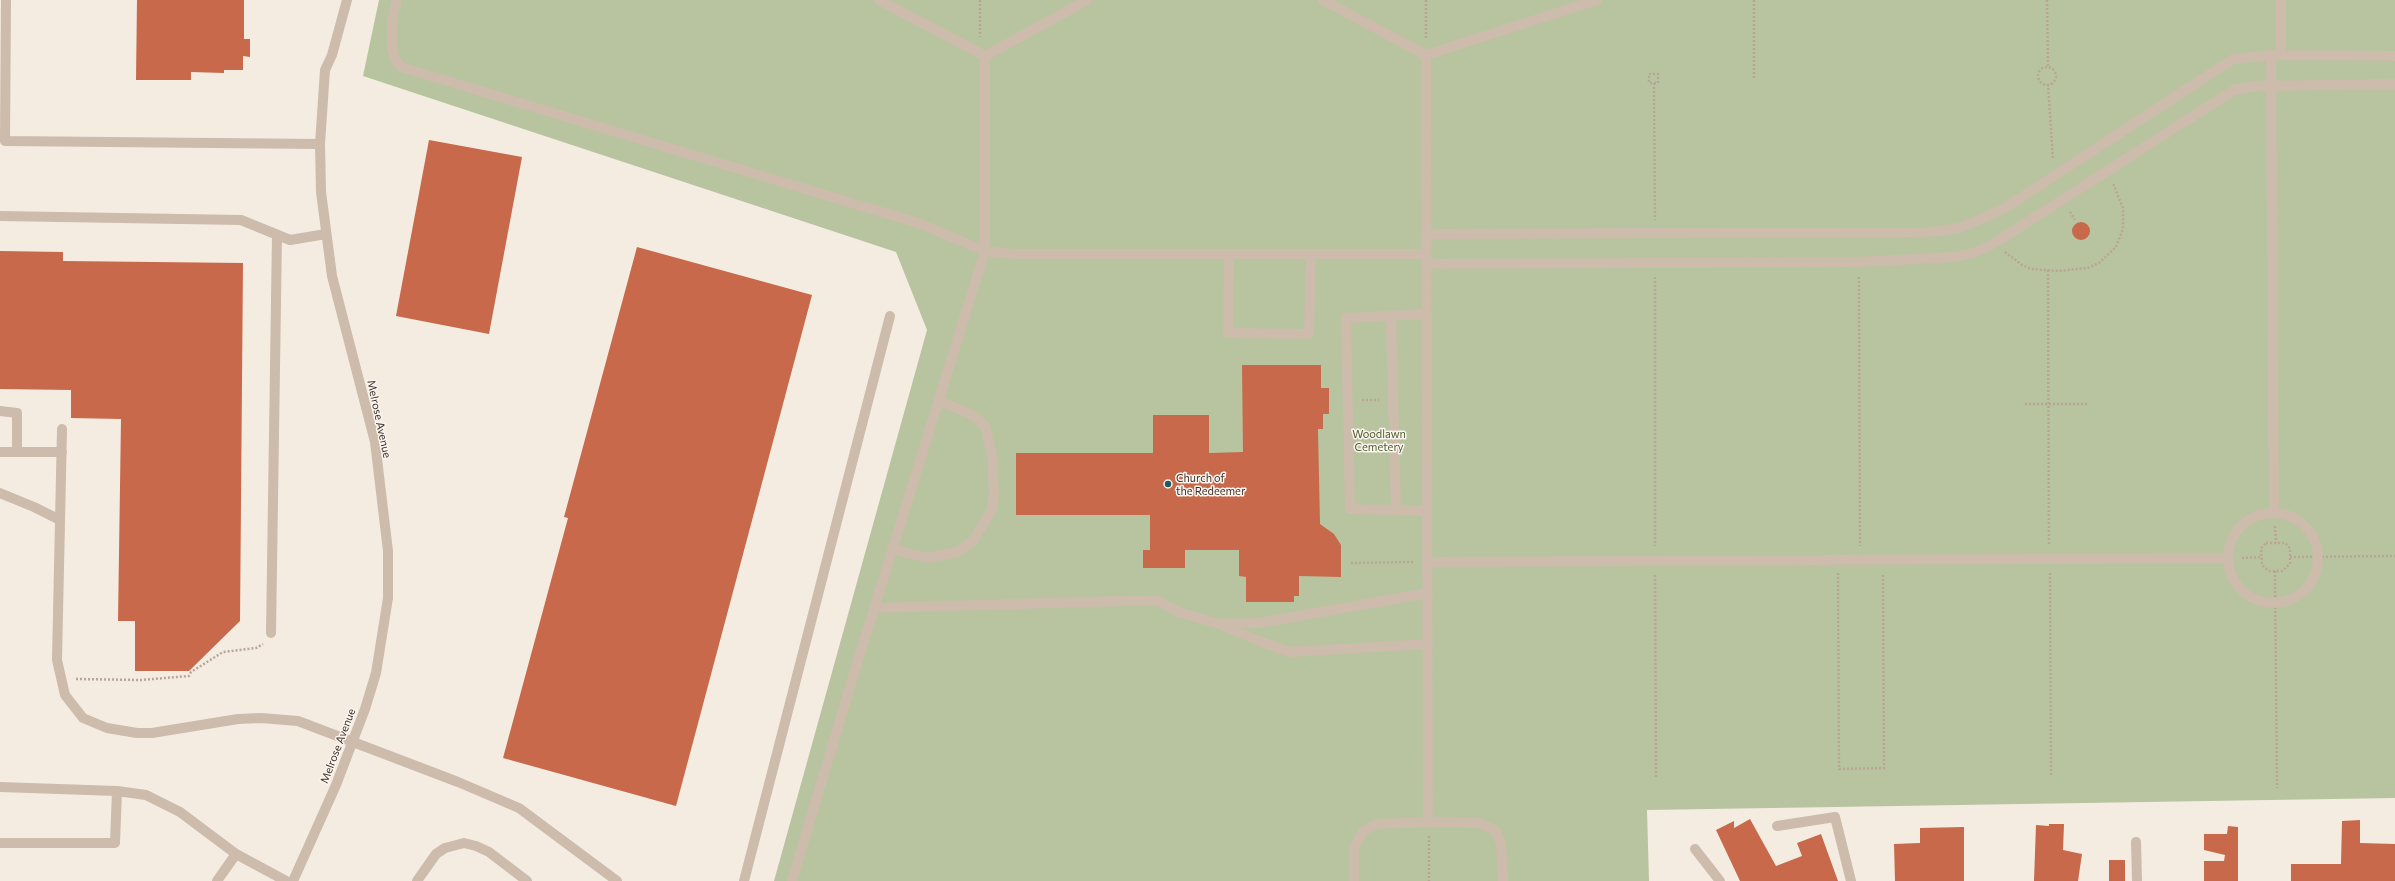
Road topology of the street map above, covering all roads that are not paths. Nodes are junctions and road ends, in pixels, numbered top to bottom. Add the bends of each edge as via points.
1 (6, 0) edge
2 (346, 0) edge
3 (397, 0) edge
4 (879, 0) edge
5 (1087, 0) edge
6 (1323, 0) edge
7 (1597, 0) edge
8 (2281, 0) edge
9 (983, 54) junction
10 (1426, 55) junction
11 (2276, 56) junction
12 (2395, 56) edge
13 (2395, 84) edge
14 (2273, 85) junction
15 (2, 141) edge
16 (320, 144) junction
17 (0, 216) edge
18 (326, 234) junction
19 (1426, 234) junction
20 (277, 235) junction
21 (985, 251) junction
22 (1229, 254) junction
23 (1311, 255) junction
24 (1426, 259) junction
25 (1427, 314) junction
26 (890, 316) dead end
27 (1391, 316) junction
28 (938, 401) junction
29 (0, 411) edge
30 (62, 429) dead end
31 (0, 452) edge
32 (17, 452) junction
33 (62, 452) junction
34 (0, 493) edge
35 (1396, 510) junction
36 (1428, 511) junction
37 (2274, 513) junction
38 (60, 520) junction
39 (892, 549) junction
40 (2228, 558) junction
41 (1428, 562) junction
42 (1428, 593) junction
43 (874, 608) junction
44 (1220, 624) junction
45 (272, 633) road end
46 (1428, 644) junction
47 (352, 743) junction
48 (0, 787) edge
49 (117, 791) junction
50 (1428, 822) junction
51 (1777, 826) dead end
52 (2136, 842) dead end
53 (0, 843) edge
54 (1695, 848) dead end
55 (236, 854) junction
56 (217, 881) edge
57 (286, 881) edge
58 (293, 881) edge
59 (417, 881) edge
60 (527, 881) edge
61 (617, 881) edge
62 (744, 881) edge
63 (792, 881) edge
64 (1354, 881) edge
65 (1503, 881) edge
66 (1720, 881) edge
67 (1851, 881) edge
68 (2137, 881) edge

1 - 15 street
2 - 16 street, Melrose Avenue via 332,54 325,70
3 - 21 street via 392,20 392,48 401,67 918,223
4 - 9 street
5 - 9 street
6 - 10 street
7 - 10 street
8 - 11 street
9 - 21 street
10 - 19 street
11 - 12 street
11 - 14 street
11 - 19 street via 2244,57 2224,64 2005,208 1960,228 1930,232
13 - 14 street
14 - 24 street via 2234,90 1993,244 1976,252 1941,260 1655,263
14 - 37 street
15 - 16 street
16 - 18 street, Melrose Avenue via 321,192
17 - 20 street via 241,220
18 - 20 street via 290,240
18 - 47 street, Melrose Avenue via 332,276 374,442 388,551 388,598 383,634 365,709
19 - 24 street
20 - 45 street
21 - 22 street via 1012,254
21 - 28 street
22 - 23 street
22 - 23 street via 1228,333 1309,334
23 - 24 street
24 - 25 street
25 - 27 street
25 - 36 street
26 - 62 street
27 - 35 street
27 - 35 street via 1346,318 1350,509
28 - 39 street
28 - 39 street via 973,415 985,426 992,455 992,509 973,541 957,552 927,558
29 - 32 street via 17,413
30 - 33 street
31 - 32 street
32 - 33 street
33 - 38 street
34 - 38 street
35 - 36 street
36 - 41 street
37 - 40 street via 2257,516 2241,527 2231,542
37 - 40 street via 2289,516 2302,524 2313,539 2317,556 2313,576 2304,590 2288,600 2259,600 2244,592 2233,578
38 - 47 street via 56,626 60,679 68,702 84,718 94,724 123,732 152,733 238,719 282,719 317,727
39 - 43 street
40 - 41 street
41 - 42 street
42 - 44 street via 1258,623
42 - 46 street
43 - 44 street via 1157,600 1178,612
43 - 63 street
44 - 46 street via 1290,652
46 - 50 street
47 - 58 street, Melrose Avenue
47 - 61 street via 458,782 519,808
48 - 49 street
49 - 53 street via 115,843
49 - 55 street via 146,795 162,802 180,812
50 - 64 street via 1377,824 1363,831 1354,848
50 - 65 street via 1479,823 1495,830 1501,843
51 - 67 street via 1835,817
52 - 68 street
54 - 66 street
55 - 56 street
55 - 57 street
59 - 60 street via 436,854 445,848 464,843 489,852

